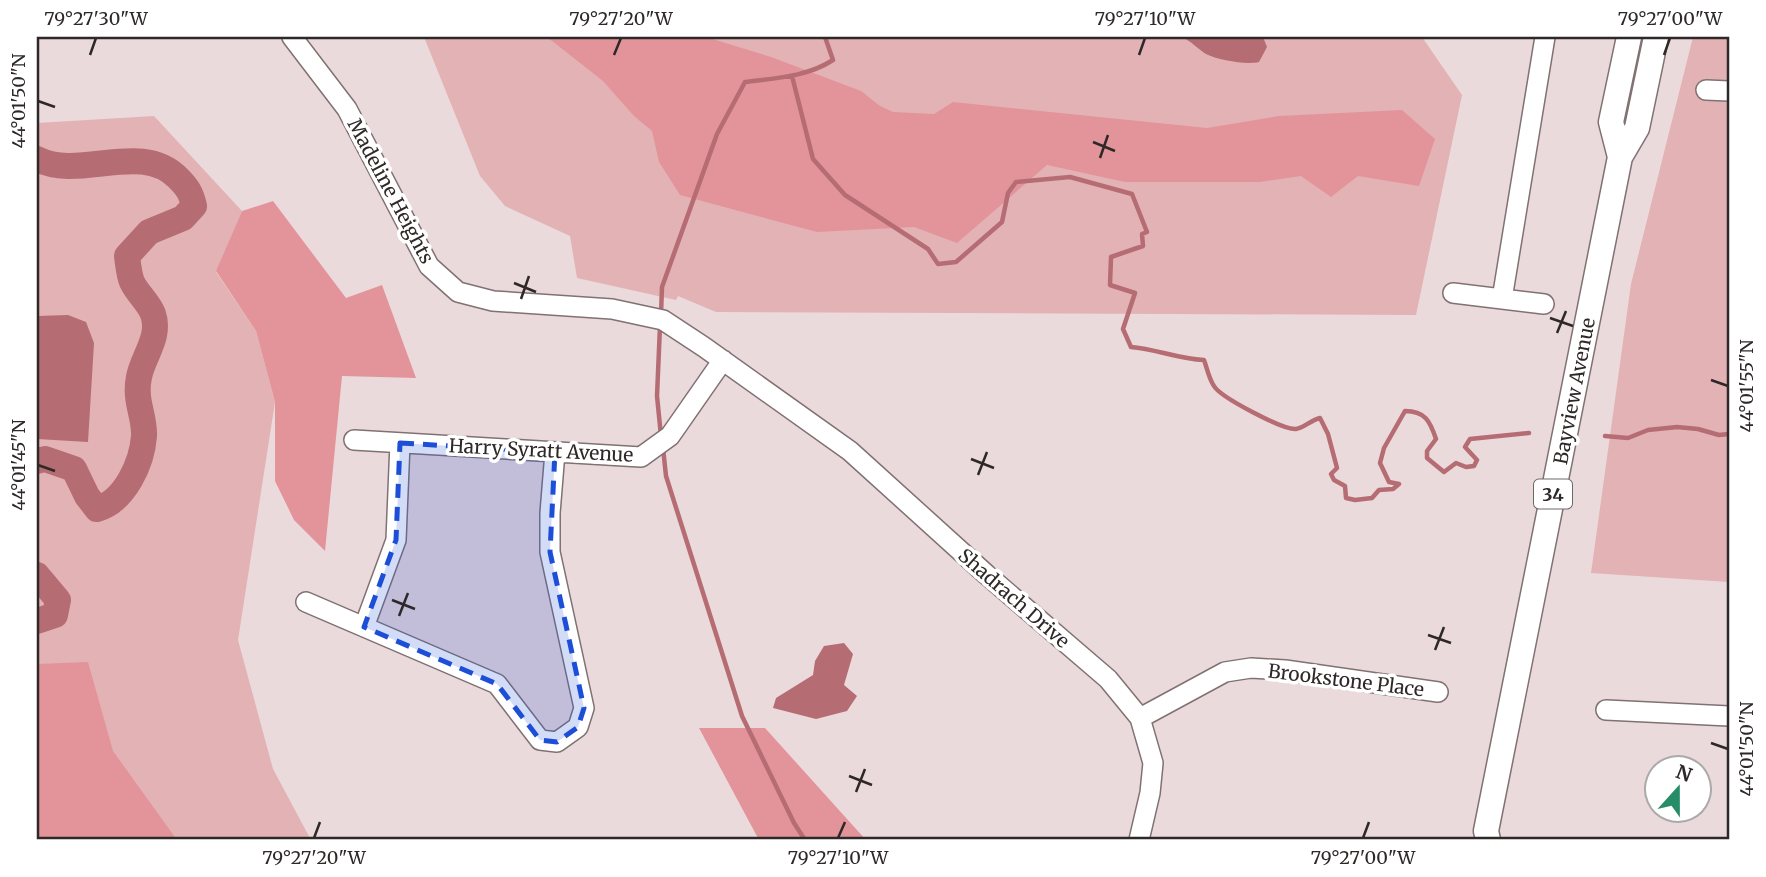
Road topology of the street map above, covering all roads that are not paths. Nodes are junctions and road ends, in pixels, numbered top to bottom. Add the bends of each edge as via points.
1 (292, 37) edge
2 (1545, 37) edge
3 (1629, 37) edge
4 (1656, 37) edge
5 (1706, 90) dead end
6 (1729, 91) edge
7 (1620, 157) junction
8 (1453, 292) dead end
9 (1502, 299) junction
10 (1544, 304) dead end
11 (723, 360) junction
12 (785, 404) joint
13 (354, 440) dead end
14 (400, 443) junction
15 (555, 452) junction
16 (306, 602) dead end
17 (364, 627) junction
18 (1438, 692) dead end
19 (1606, 710) dead end
20 (1729, 716) edge
21 (1140, 718) junction
22 (1484, 837) edge
23 (1139, 840) edge

1 - 11 street, Madeline Heights via 347,109 429,266 458,292 493,301 612,309 663,320
2 - 9 street
3 - 7 main road, Bayview Avenue / 34 via 1611,122
4 - 7 main road, Bayview Avenue / 34 via 1637,128
5 - 6 street
7 - 22 main road, Bayview Avenue / 34
8 - 9 street
9 - 10 street
11 - 12 street, Madeline Heights
11 - 15 street, Harry Syratt Avenue via 670,436 641,457
12 - 21 street, Shadrach Drive via 850,451 1108,679
13 - 14 street, Harry Syratt Avenue
14 - 15 street, Harry Syratt Avenue
14 - 17 street via 396,540
15 - 17 street via 550,552 584,708 578,727 557,742 540,740 497,684
16 - 17 street
18 - 21 street, Brookstone Place via 1251,668 1226,672
19 - 20 street
21 - 23 street, Shadrach Drive via 1153,764

